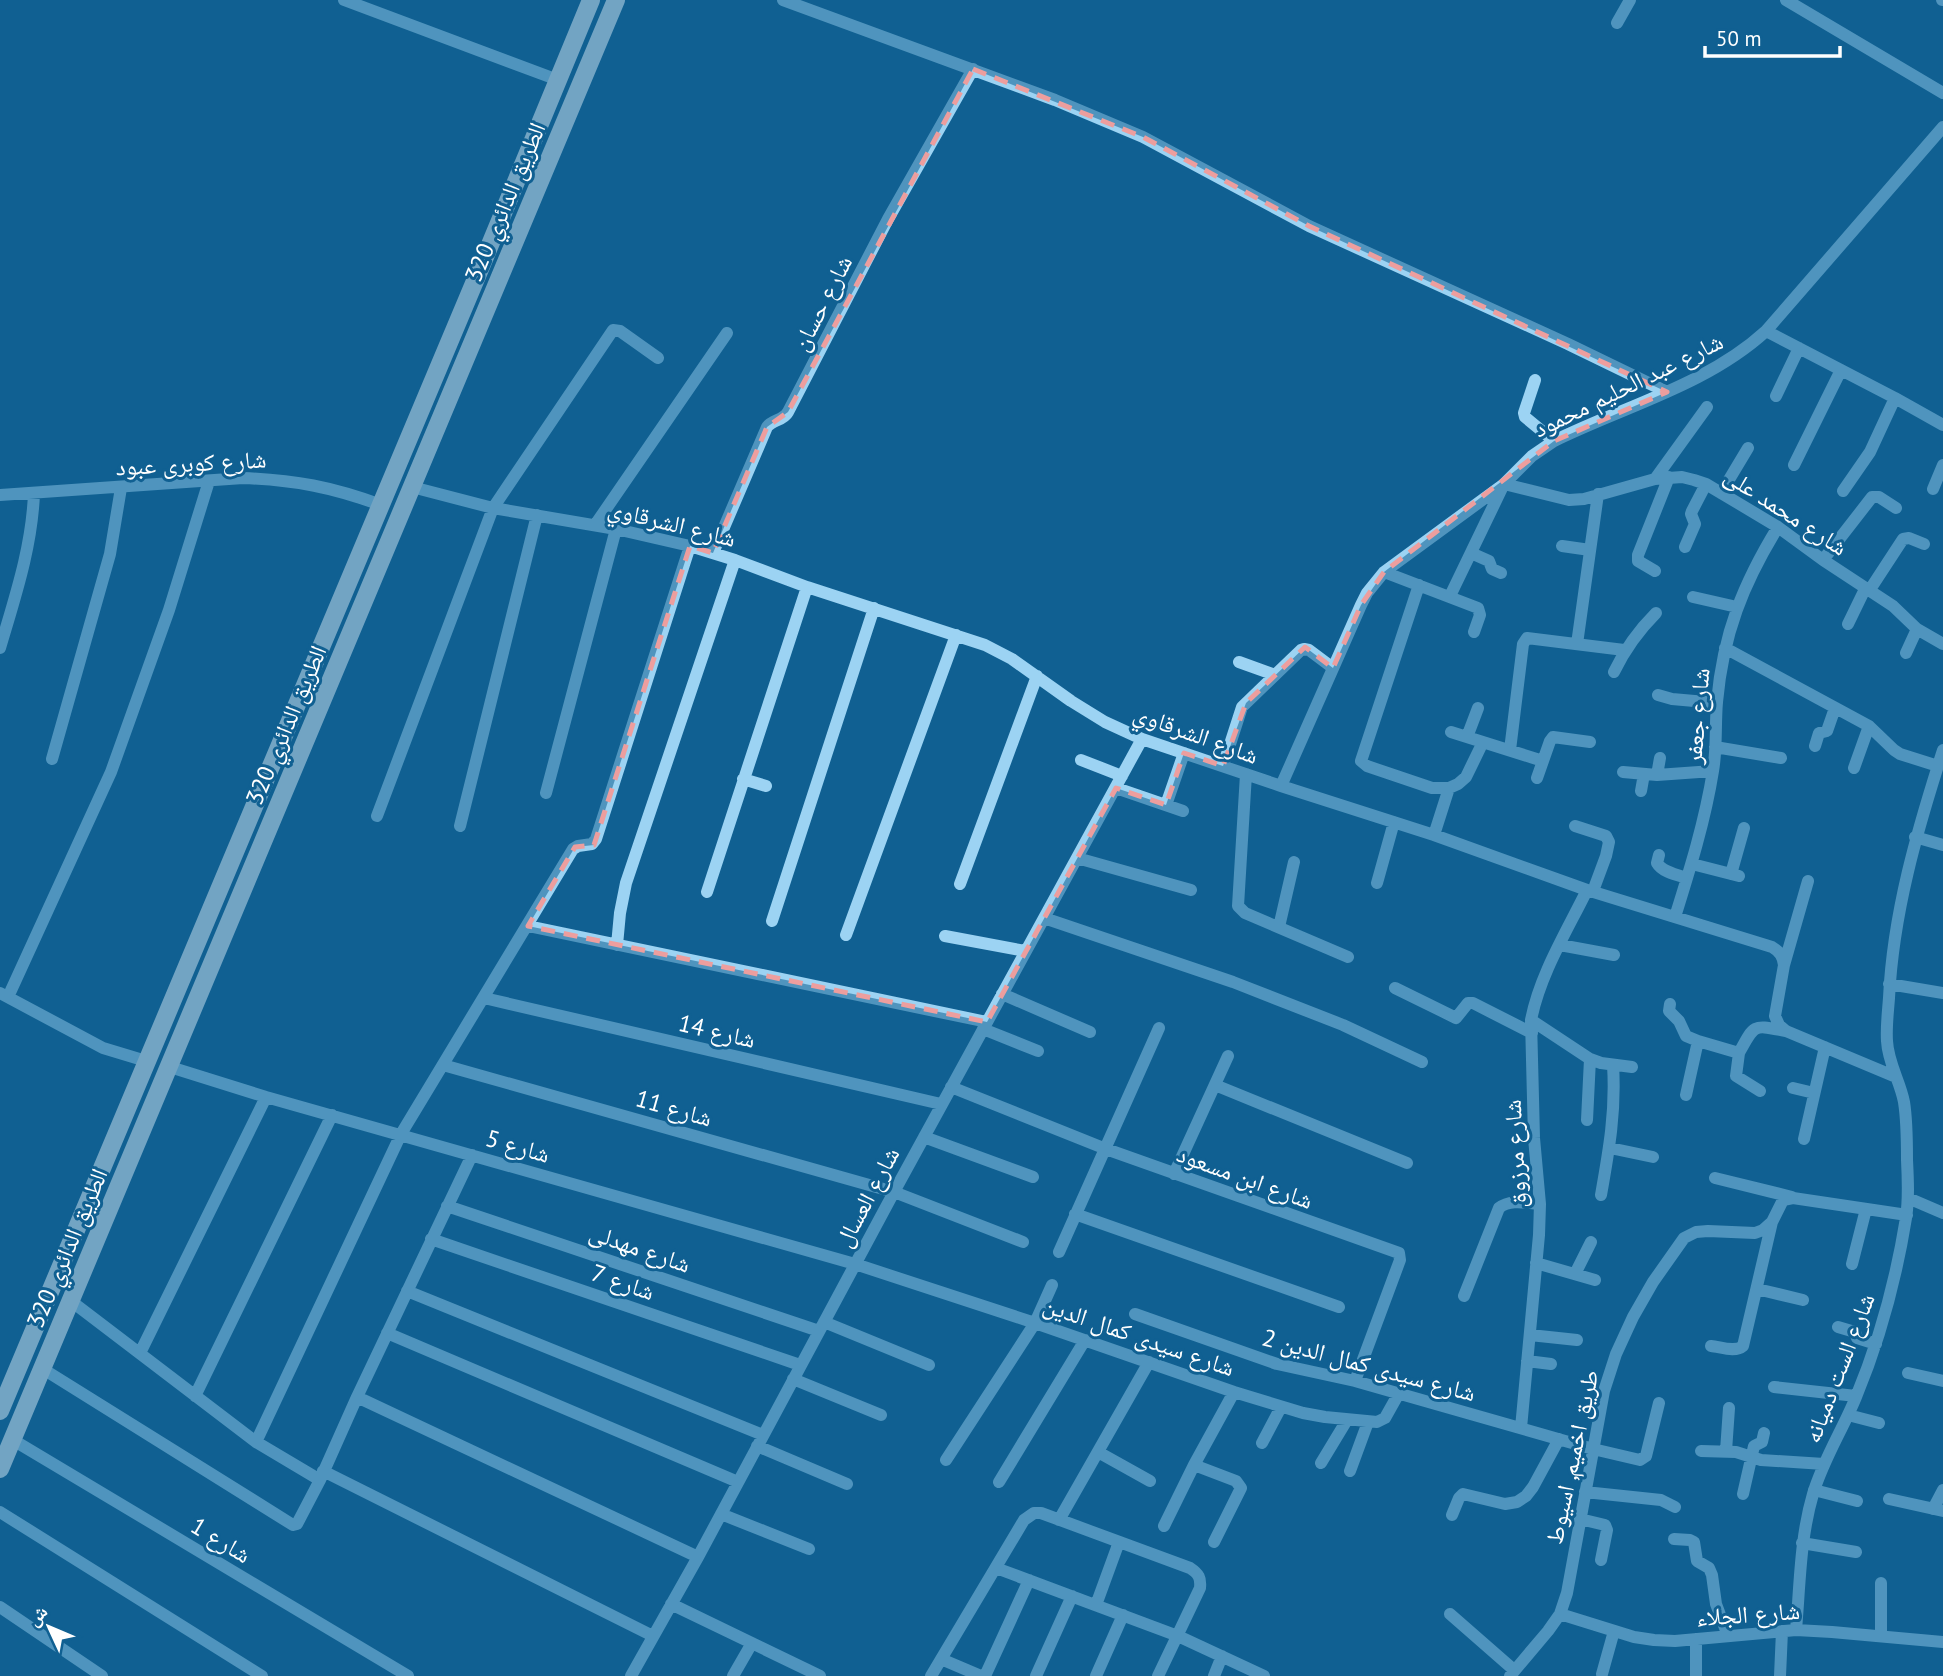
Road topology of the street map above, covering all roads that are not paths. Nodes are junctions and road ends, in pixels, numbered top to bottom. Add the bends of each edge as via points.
1 (344, 0) edge
2 (591, 0) edge
3 (616, 0) edge
4 (783, 0) edge
5 (1630, 0) edge
6 (1786, 0) edge
7 (1618, 23) dead end
8 (973, 69) junction
9 (558, 80) junction
10 (1943, 93) edge
11 (1943, 127) edge
12 (480, 270) junction
13 (500, 278) junction
14 (1766, 331) junction
15 (727, 333) dead end
16 (1799, 348) junction
17 (658, 358) dead end
18 (1841, 370) junction
19 (1535, 380) dead end
20 (1667, 392) junction
21 (1776, 396) dead end
22 (1895, 398) junction
23 (1707, 407) dead end
24 (1943, 425) edge
25 (1554, 441) junction
26 (1748, 447) dead end
27 (1794, 464) dead end
28 (1943, 465) edge
29 (1669, 477) junction
30 (1655, 479) junction
31 (209, 481) junction
32 (1504, 484) junction
33 (1706, 484) junction
34 (412, 487) junction
35 (121, 488) junction
36 (1933, 489) dead end
37 (1843, 491) dead end
38 (34, 493) junction
39 (1721, 493) junction
40 (1598, 494) junction
41 (0, 495) edge
42 (380, 505) junction
43 (493, 508) junction
44 (1896, 508) dead end
45 (537, 515) junction
46 (595, 525) junction
47 (1778, 527) junction
48 (616, 529) junction
49 (1924, 544) dead end
50 (690, 546) junction
51 (1562, 546) dead end
52 (1685, 547) dead end
53 (1590, 550) junction
54 (713, 553) junction
55 (1471, 553) junction
56 (735, 560) junction
57 (1823, 560) junction
58 (1655, 571) dead end
59 (1384, 572) junction
60 (1501, 573) dead end
61 (1419, 584) junction
62 (807, 587) junction
63 (1867, 590) junction
64 (1450, 596) junction
65 (1693, 597) dead end
66 (1737, 607) junction
67 (874, 608) junction
68 (1656, 612) dead end
69 (1848, 624) dead end
70 (1917, 629) junction
71 (1474, 632) dead end
72 (956, 635) junction
73 (1577, 644) junction
74 (1943, 644) edge
75 (0, 648) edge
76 (1725, 648) junction
77 (1624, 650) junction
78 (1906, 653) dead end
79 (1239, 662) dead end
80 (1333, 668) junction
81 (1614, 672) dead end
82 (1275, 675) junction
83 (1037, 676) junction
84 (1658, 695) dead end
85 (1717, 703) junction
86 (1478, 708) dead end
87 (1835, 708) junction
88 (1869, 726) junction
89 (1451, 732) dead end
90 (1467, 737) junction
91 (1142, 739) junction
92 (1483, 742) junction
93 (1590, 742) dead end
94 (1815, 746) dead end
95 (1715, 747) junction
96 (1510, 750) junction
97 (1184, 753) junction
98 (1660, 758) dead end
99 (1781, 758) dead end
100 (52, 759) dead end
101 (1081, 760) dead end
102 (1941, 760) edge
103 (1543, 761) junction
104 (1223, 766) junction
105 (1854, 768) dead end
106 (1713, 771) junction
107 (1623, 772) dead end
108 (1246, 774) junction
109 (1644, 774) junction
110 (1657, 775) junction
111 (1537, 778) dead end
112 (743, 779) junction
113 (1119, 782) junction
114 (766, 786) dead end
115 (1281, 786) junction
116 (1449, 788) junction
117 (1641, 791) dead end
118 (546, 793) dead end
119 (1166, 805) junction
120 (1183, 811) dead end
121 (377, 816) dead end
122 (1394, 822) junction
123 (460, 826) dead end
124 (1575, 826) dead end
125 (1744, 828) dead end
126 (1433, 835) junction
127 (1915, 837) junction
128 (1943, 845) edge
129 (1659, 855) dead end
130 (1077, 858) junction
131 (1294, 862) dead end
132 (1692, 864) junction
133 (1687, 878) junction
134 (1808, 881) dead end
135 (1377, 883) dead end
136 (960, 884) dead end
137 (1191, 890) dead end
138 (1590, 890) junction
139 (708, 892) dead end
140 (1675, 917) junction
141 (1044, 918) junction
142 (772, 921) dead end
143 (528, 926) junction
144 (1279, 928) junction
145 (846, 935) dead end
146 (945, 936) dead end
147 (617, 945) junction
148 (1560, 945) junction
149 (1026, 951) junction
150 (1614, 955) dead end
151 (1349, 957) dead end
152 (1784, 965) junction
153 (1889, 984) junction
154 (1395, 988) dead end
155 (1943, 993) edge
156 (1002, 994) junction
157 (4, 995) edge
158 (484, 998) junction
159 (1670, 1004) dead end
160 (985, 1025) junction
161 (1532, 1026) junction
162 (1159, 1028) dead end
163 (1786, 1031) junction
164 (1090, 1032) dead end
165 (1698, 1041) junction
166 (1825, 1047) junction
167 (1038, 1051) dead end
168 (1739, 1052) junction
169 (1228, 1056) dead end
170 (1590, 1059) junction
171 (146, 1061) junction
172 (1422, 1062) dead end
173 (443, 1065) junction
174 (1613, 1065) junction
175 (170, 1067) junction
176 (1632, 1067) dead end
177 (1896, 1077) junction
178 (1215, 1085) junction
179 (951, 1087) junction
180 (1793, 1088) dead end
181 (1760, 1091) dead end
182 (1814, 1093) junction
183 (1686, 1095) dead end
184 (266, 1097) junction
185 (941, 1104) junction
186 (332, 1115) junction
187 (1587, 1120) dead end
188 (401, 1134) junction
189 (924, 1137) junction
190 (1804, 1139) dead end
191 (1610, 1148) junction
192 (1105, 1149) junction
193 (472, 1155) junction
194 (1653, 1157) dead end
195 (1407, 1163) dead end
196 (1174, 1174) junction
197 (1033, 1177) dead end
198 (1715, 1178) dead end
199 (894, 1192) junction
200 (1601, 1195) dead end
201 (1793, 1198) junction
202 (1908, 1198) junction
203 (1540, 1204) junction
204 (447, 1206) junction
205 (1866, 1209) junction
206 (1943, 1213) edge
207 (1075, 1214) junction
208 (1907, 1215) junction
209 (1772, 1222) junction
210 (431, 1239) junction
211 (1023, 1242) dead end
212 (1591, 1242) dead end
213 (1059, 1252) dead end
214 (1536, 1263) junction
215 (855, 1264) junction
216 (1852, 1264) dead end
217 (1575, 1274) junction
218 (1595, 1280) dead end
219 (1052, 1285) dead end
220 (1757, 1289) junction
221 (407, 1292) junction
222 (1464, 1296) dead end
223 (1803, 1300) dead end
224 (71, 1301) junction
225 (1339, 1307) dead end
226 (1135, 1314) dead end
227 (1035, 1322) junction
228 (821, 1327) junction
229 (1838, 1327) dead end
230 (387, 1333) junction
231 (1530, 1335) junction
232 (1085, 1340) junction
233 (1577, 1340) dead end
234 (1876, 1344) junction
235 (1711, 1346) dead end
236 (139, 1353) junction
237 (1527, 1361) junction
238 (1149, 1362) junction
239 (1551, 1364) dead end
240 (800, 1365) junction
241 (929, 1365) dead end
242 (43, 1369) junction
243 (1908, 1373) dead end
244 (793, 1379) junction
245 (1355, 1381) junction
246 (1943, 1381) edge
247 (1774, 1387) dead end
248 (1234, 1392) junction
249 (1399, 1393) junction
250 (195, 1396) junction
251 (357, 1396) junction
252 (1856, 1396) junction
253 (1659, 1403) dead end
254 (1281, 1407) junction
255 (1729, 1408) dead end
256 (0, 1411) edge
257 (881, 1415) dead end
258 (1848, 1415) junction
259 (1347, 1420) junction
260 (1368, 1422) junction
261 (1878, 1423) dead end
262 (1521, 1428) junction
263 (1764, 1433) dead end
264 (1559, 1439) junction
265 (13, 1440) junction
266 (760, 1441) junction
267 (256, 1442) junction
268 (1262, 1443) dead end
269 (1593, 1449) junction
270 (1701, 1451) dead end
271 (1726, 1451) junction
272 (1098, 1452) junction
273 (1752, 1458) junction
274 (946, 1460) dead end
275 (1321, 1463) dead end
276 (1824, 1464) junction
277 (1194, 1465) junction
278 (0, 1469) edge
279 (1350, 1471) dead end
280 (322, 1476) junction
281 (1150, 1480) dead end
282 (738, 1482) junction
283 (999, 1482) dead end
284 (847, 1484) dead end
285 (1814, 1490) junction
286 (1943, 1490) edge
287 (1584, 1492) junction
288 (1744, 1494) dead end
289 (1889, 1499) dead end
290 (1857, 1500) dead end
291 (1675, 1507) dead end
292 (1938, 1510) edge
293 (0, 1512) edge
294 (721, 1514) junction
295 (1452, 1516) dead end
296 (1580, 1519) junction
297 (1059, 1520) junction
298 (1164, 1525) dead end
299 (1674, 1539) dead end
300 (1118, 1542) junction
301 (1214, 1542) dead end
302 (1802, 1543) junction
303 (809, 1549) dead end
304 (1856, 1552) dead end
305 (698, 1557) junction
306 (1601, 1560) dead end
307 (996, 1568) junction
308 (1030, 1580) junction
309 (1881, 1583) dead end
310 (1072, 1596) junction
311 (671, 1604) junction
312 (1096, 1605) junction
313 (0, 1607) edge
314 (1450, 1614) dead end
315 (1560, 1614) junction
316 (1123, 1615) junction
317 (1797, 1630) junction
318 (1614, 1631) junction
319 (1782, 1631) junction
320 (653, 1636) junction
321 (1178, 1636) junction
322 (1728, 1636) junction
323 (1881, 1636) junction
324 (1696, 1639) junction
325 (1943, 1642) edge
326 (752, 1643) junction
327 (1222, 1656) junction
328 (941, 1659) junction
329 (1512, 1673) edge
330 (1602, 1674) dead end
331 (102, 1676) edge
332 (262, 1676) edge
333 (408, 1676) edge
334 (631, 1676) edge
335 (733, 1676) edge
336 (820, 1676) edge
337 (931, 1676) edge
338 (983, 1676) edge
339 (1036, 1676) edge
340 (1096, 1676) edge
341 (1158, 1676) edge
342 (1214, 1676) edge
343 (1264, 1676) edge
344 (1696, 1676) edge
345 (1780, 1676) edge

1 - 9 street
2 - 9 main road, الطريق الدائري 320
3 - 13 main road, الطريق الدائري 320
4 - 8 street
5 - 7 street
6 - 10 street
8 - 20 street via 1143,137 1309,226
8 - 54 street, شارع حسان via 888,219 788,412 767,427
9 - 12 main road, الطريق الدائري 320
11 - 14 street, شارع عبد الحليم محمود
12 - 13 main road
12 - 42 main road, الطريق الدائري 320
13 - 34 main road, الطريق الدائري 320
14 - 16 street
14 - 20 street, شارع عبد الحليم محمود via 1730,360
15 - 46 street
16 - 18 street
16 - 21 street
17 - 43 street via 613,330
18 - 22 street
18 - 27 street
19 - 25 street via 1525,417
20 - 25 street, شارع عبد الحليم محمود
22 - 24 street
22 - 37 street via 1870,452
23 - 30 street
25 - 32 street, شارع عبد الحليم محمود
26 - 39 street
28 - 36 street
29 - 30 street, شارع محمد على
29 - 33 street, شارع محمد على
29 - 58 street via 1638,555 1639,561
30 - 40 street, شارع محمد على
31 - 35 street, شارع كوبرى عبود
31 - 42 street, شارع كوبرى عبود via 278,479 346,492
31 - 157 street via 111,772
32 - 40 street, شارع محمد على via 1569,500
32 - 55 street
32 - 59 street, شارع عبد الحليم محمود
33 - 39 street, شارع محمد على
33 - 52 street via 1691,514 1695,524
34 - 43 street, شارع الشرقاوي
34 - 175 main road, الطريق الدائري 320
35 - 38 street, شارع كوبرى عبود
35 - 100 street via 110,554
38 - 41 street, شارع كوبرى عبود
38 - 75 street via 27,553
39 - 47 street, شارع محمد على
40 - 53 street
42 - 171 main road, الطريق الدائري 320
43 - 45 street, شارع الشرقاوي
43 - 121 street
44 - 57 street via 1872,497
45 - 46 street, شارع الشرقاوي
45 - 123 street
46 - 48 street, شارع الشرقاوي
47 - 57 street, شارع محمد على
47 - 66 street, شارع جعفر
48 - 50 street, شارع الشرقاوي
48 - 118 street
49 - 63 street via 1903,539
50 - 54 street, شارع الشرقاوي
50 - 143 street via 596,839 573,849
51 - 53 street
53 - 73 street
54 - 56 street, شارع الشرقاوي
55 - 60 street
55 - 64 street
56 - 62 street, شارع الشرقاوي
56 - 147 street via 626,883
57 - 63 street, شارع محمد على
59 - 61 street
59 - 80 street, شارع عبد الحليم محمود via 1367,593
61 - 64 street
61 - 116 street via 1361,761 1432,788
62 - 67 street, شارع الشرقاوي
62 - 112 street
63 - 69 street
63 - 70 street, شارع محمد على
64 - 71 street via 1478,608
65 - 66 street
66 - 76 street, شارع جعفر
67 - 72 street, شارع الشرقاوي
67 - 142 street
68 - 77 street
70 - 74 street, شارع محمد على
70 - 78 street
72 - 83 street, شارع الشرقاوي via 985,645
72 - 145 street
73 - 77 street
73 - 96 street via 1524,640
76 - 85 street, شارع جعفر
76 - 87 street
77 - 81 street
79 - 82 street
80 - 82 street via 1304,649
80 - 115 street, شارع عبد الحليم محمود
82 - 104 street via 1242,707
83 - 91 street, شارع الشرقاوي via 1070,701
83 - 136 street
84 - 85 street
85 - 95 street, شارع جعفر
86 - 90 street
87 - 88 street
87 - 94 street via 1828,730 1819,733
88 - 102 street via 1900,754
88 - 105 street
89 - 90 street
90 - 92 street
91 - 97 street, شارع الشرقاوي
91 - 113 street, شارع العسال
92 - 96 street
92 - 116 street via 1466,777
93 - 103 street via 1553,737
95 - 99 street
95 - 106 street, شارع جعفر
96 - 103 street
97 - 104 street, شارع الشرقاوي
97 - 119 street
98 - 110 street
101 - 113 street
102 - 127 street, شارع الست دميانه
103 - 111 street
104 - 108 street, شارع الشرقاوي
106 - 110 street
106 - 132 street, شارع جعفر
107 - 109 street
108 - 115 street, شارع الشرقاوي
108 - 144 street via 1238,906
109 - 110 street
109 - 117 street
112 - 114 street
112 - 139 street
113 - 119 street
113 - 130 street, شارع العسال
115 - 122 street, شارع الشرقاوي
116 - 126 street
119 - 120 street
122 - 126 street, شارع الشرقاوي
122 - 135 street
124 - 138 street, شارع مرزوق via 1606,836 1609,842
125 - 132 street via 1735,875
126 - 138 street, شارع الشرقاوي
127 - 128 street
127 - 153 street, شارع الست دميانه
129 - 133 street via 1660,867
130 - 137 street
130 - 141 street, شارع العسال
131 - 144 street
132 - 133 street, شارع جعفر
133 - 140 street, شارع جعفر
134 - 152 street
138 - 140 street, شارع الشرقاوي
138 - 148 street, شارع مرزوق
140 - 152 street, شارع الشرقاوي via 1772,947 1779,951
141 - 149 street, شارع العسال
141 - 172 street via 1244,986
143 - 147 street
143 - 158 street
144 - 151 street
146 - 149 street
147 - 160 street
148 - 150 street
148 - 161 street, شارع مرزوق via 1535,1001
149 - 156 street, شارع العسال
152 - 163 street via 1775,1016
153 - 155 street
153 - 177 street, شارع الست دميانه via 1887,1040
154 - 161 street via 1456,1017 1473,1003
156 - 160 street, شارع العسال
156 - 164 street
157 - 171 street via 103,1048
158 - 173 street
158 - 185 street, شارع 14
159 - 165 street via 1669,1011 1686,1036
160 - 167 street
160 - 179 street, شارع العسال
161 - 170 street
161 - 203 street, شارع مرزوق
162 - 192 street
163 - 166 street
163 - 168 street via 1756,1027
165 - 168 street
165 - 183 street
166 - 177 street
166 - 182 street
168 - 181 street via 1736,1076
169 - 178 street
170 - 174 street
170 - 187 street
171 - 256 main road, الطريق الدائري 320
173 - 188 street
173 - 199 street, شارع 11
174 - 176 street
174 - 191 street
175 - 184 street, شارع 5
175 - 224 main road, الطريق الدائري 320
177 - 202 street, شارع الست دميانه via 1907,1124
178 - 195 street
178 - 196 street
179 - 185 street, شارع العسال
179 - 192 street, شارع ابن مسعود
180 - 182 street
182 - 190 street
184 - 186 street, شارع 5
184 - 236 street
185 - 189 street, شارع العسال
186 - 188 street, شارع 5
186 - 250 street
188 - 193 street, شارع 5
188 - 267 street
189 - 197 street
189 - 199 street, شارع العسال
191 - 194 street
191 - 200 street
192 - 196 street, شارع ابن مسعود
192 - 207 street
193 - 204 street
193 - 215 street, شارع 5
196 - 245 street, شارع ابن مسعود via 1399,1253
198 - 201 street
199 - 211 street, شارع 11
199 - 215 street, شارع العسال
201 - 205 street
201 - 209 street via 1783,1200
202 - 206 street
202 - 208 street, شارع الست دميانه
203 - 214 street, شارع مرزوق
203 - 222 street via 1511,1202 1499,1208
204 - 210 street
204 - 228 street, شارع مهدلى
205 - 208 street
205 - 216 street
207 - 213 street
207 - 225 street
208 - 234 street, شارع الست دميانه
209 - 220 street
209 - 269 street, طريق اخميم, اسيوط via 1755,1233 1696,1232 1675,1248 1616,1354
210 - 221 street
210 - 240 street, شارع 7
212 - 217 street
214 - 217 street
214 - 231 street, شارع مرزوق
215 - 227 street, شارع سيدى كمال الدين
215 - 228 street, شارع العسال
217 - 218 street
219 - 227 street
220 - 223 street
220 - 235 street via 1743,1346 1734,1350
221 - 230 street
221 - 266 street
224 - 236 street
224 - 242 main road, الطريق الدائري 320
226 - 245 street, شارع سيدى كمال الدين 2 via 1277,1364
227 - 232 street, شارع سيدى كمال الدين
227 - 274 street
228 - 240 street, شارع العسال
228 - 241 street, شارع مهدلى
229 - 234 street
230 - 251 street
230 - 282 street
231 - 233 street
231 - 237 street, شارع مرزوق
232 - 238 street, شارع سيدى كمال الدين
232 - 283 street
234 - 252 street, شارع الست دميانه
236 - 250 street
237 - 239 street
237 - 262 street, شارع مرزوق
238 - 248 street, شارع سيدى كمال الدين
238 - 272 street
240 - 244 street, شارع العسال
242 - 265 main road, الطريق الدائري 320
242 - 280 street via 293,1525 299,1522
243 - 246 street
244 - 257 street
244 - 266 street, شارع العسال
245 - 249 street, شارع سيدى كمال الدين 2
247 - 252 street
248 - 254 street, شارع سيدى كمال الدين
248 - 277 street
249 - 260 street via 1385,1418
249 - 262 street, شارع سيدى كمال الدين 2
250 - 267 street
251 - 280 street
251 - 305 street
252 - 258 street, شارع الست دميانه
253 - 269 street, شارع سيدى كمال الدين 2 via 1643,1460
254 - 259 street, شارع سيدى كمال الدين
254 - 268 street
255 - 271 street
258 - 261 street
258 - 276 street, شارع الست دميانه
259 - 260 street, شارع سيدى كمال الدين
259 - 275 street
260 - 279 street
262 - 264 street, شارع سيدى كمال الدين 2
263 - 273 street via 1762,1442 1754,1444
264 - 269 street, شارع سيدى كمال الدين 2
264 - 295 street via 1526,1496 1505,1504 1463,1494
265 - 278 main road, الطريق الدائري 320
265 - 333 street, شارع 1
266 - 282 street, شارع العسال
266 - 284 street
267 - 280 street
269 - 287 street, طريق اخميم, اسيوط
270 - 271 street
271 - 273 street
272 - 281 street
272 - 297 street
273 - 276 street
273 - 288 street
276 - 285 street, شارع الست دميانه
277 - 298 street
277 - 301 street via 1236,1481 1241,1488
280 - 320 street
282 - 294 street, شارع العسال
285 - 290 street
285 - 302 street, شارع الست دميانه
286 - 292 street
287 - 291 street via 1661,1500
287 - 296 street, طريق اخميم, اسيوط
289 - 292 street
293 - 332 street
294 - 303 street
294 - 305 street, شارع العسال
296 - 306 street via 1605,1525
296 - 315 street, طريق اخميم, اسيوط
297 - 300 street
297 - 307 street via 1041,1513 1028,1516
299 - 322 street via 1694,1542 1697,1561 1709,1568
300 - 312 street
300 - 321 street via 1197,1573 1200,1588
302 - 304 street
302 - 317 street, شارع الست دميانه
305 - 311 street, شارع العسال
307 - 308 street
307 - 328 street
308 - 310 street
308 - 338 street
309 - 323 street
310 - 312 street
310 - 339 street
311 - 320 street, شارع العسال
311 - 326 street
312 - 316 street
313 - 331 street
314 - 329 street
315 - 318 street, شارع الجلاء
315 - 329 street, طريق اخميم, اسيوط
316 - 321 street
316 - 340 street
317 - 319 street, شارع الجلاء
317 - 323 street, شارع الجلاء
318 - 324 street, شارع الجلاء via 1654,1640
318 - 330 street
319 - 322 street, شارع الجلاء
319 - 345 street
320 - 334 street, شارع العسال
321 - 327 street
321 - 341 street
322 - 324 street, شارع الجلاء
323 - 325 street, شارع الجلاء
324 - 344 street
326 - 335 street
326 - 336 street
327 - 342 street
327 - 343 street
328 - 337 street
328 - 338 street

